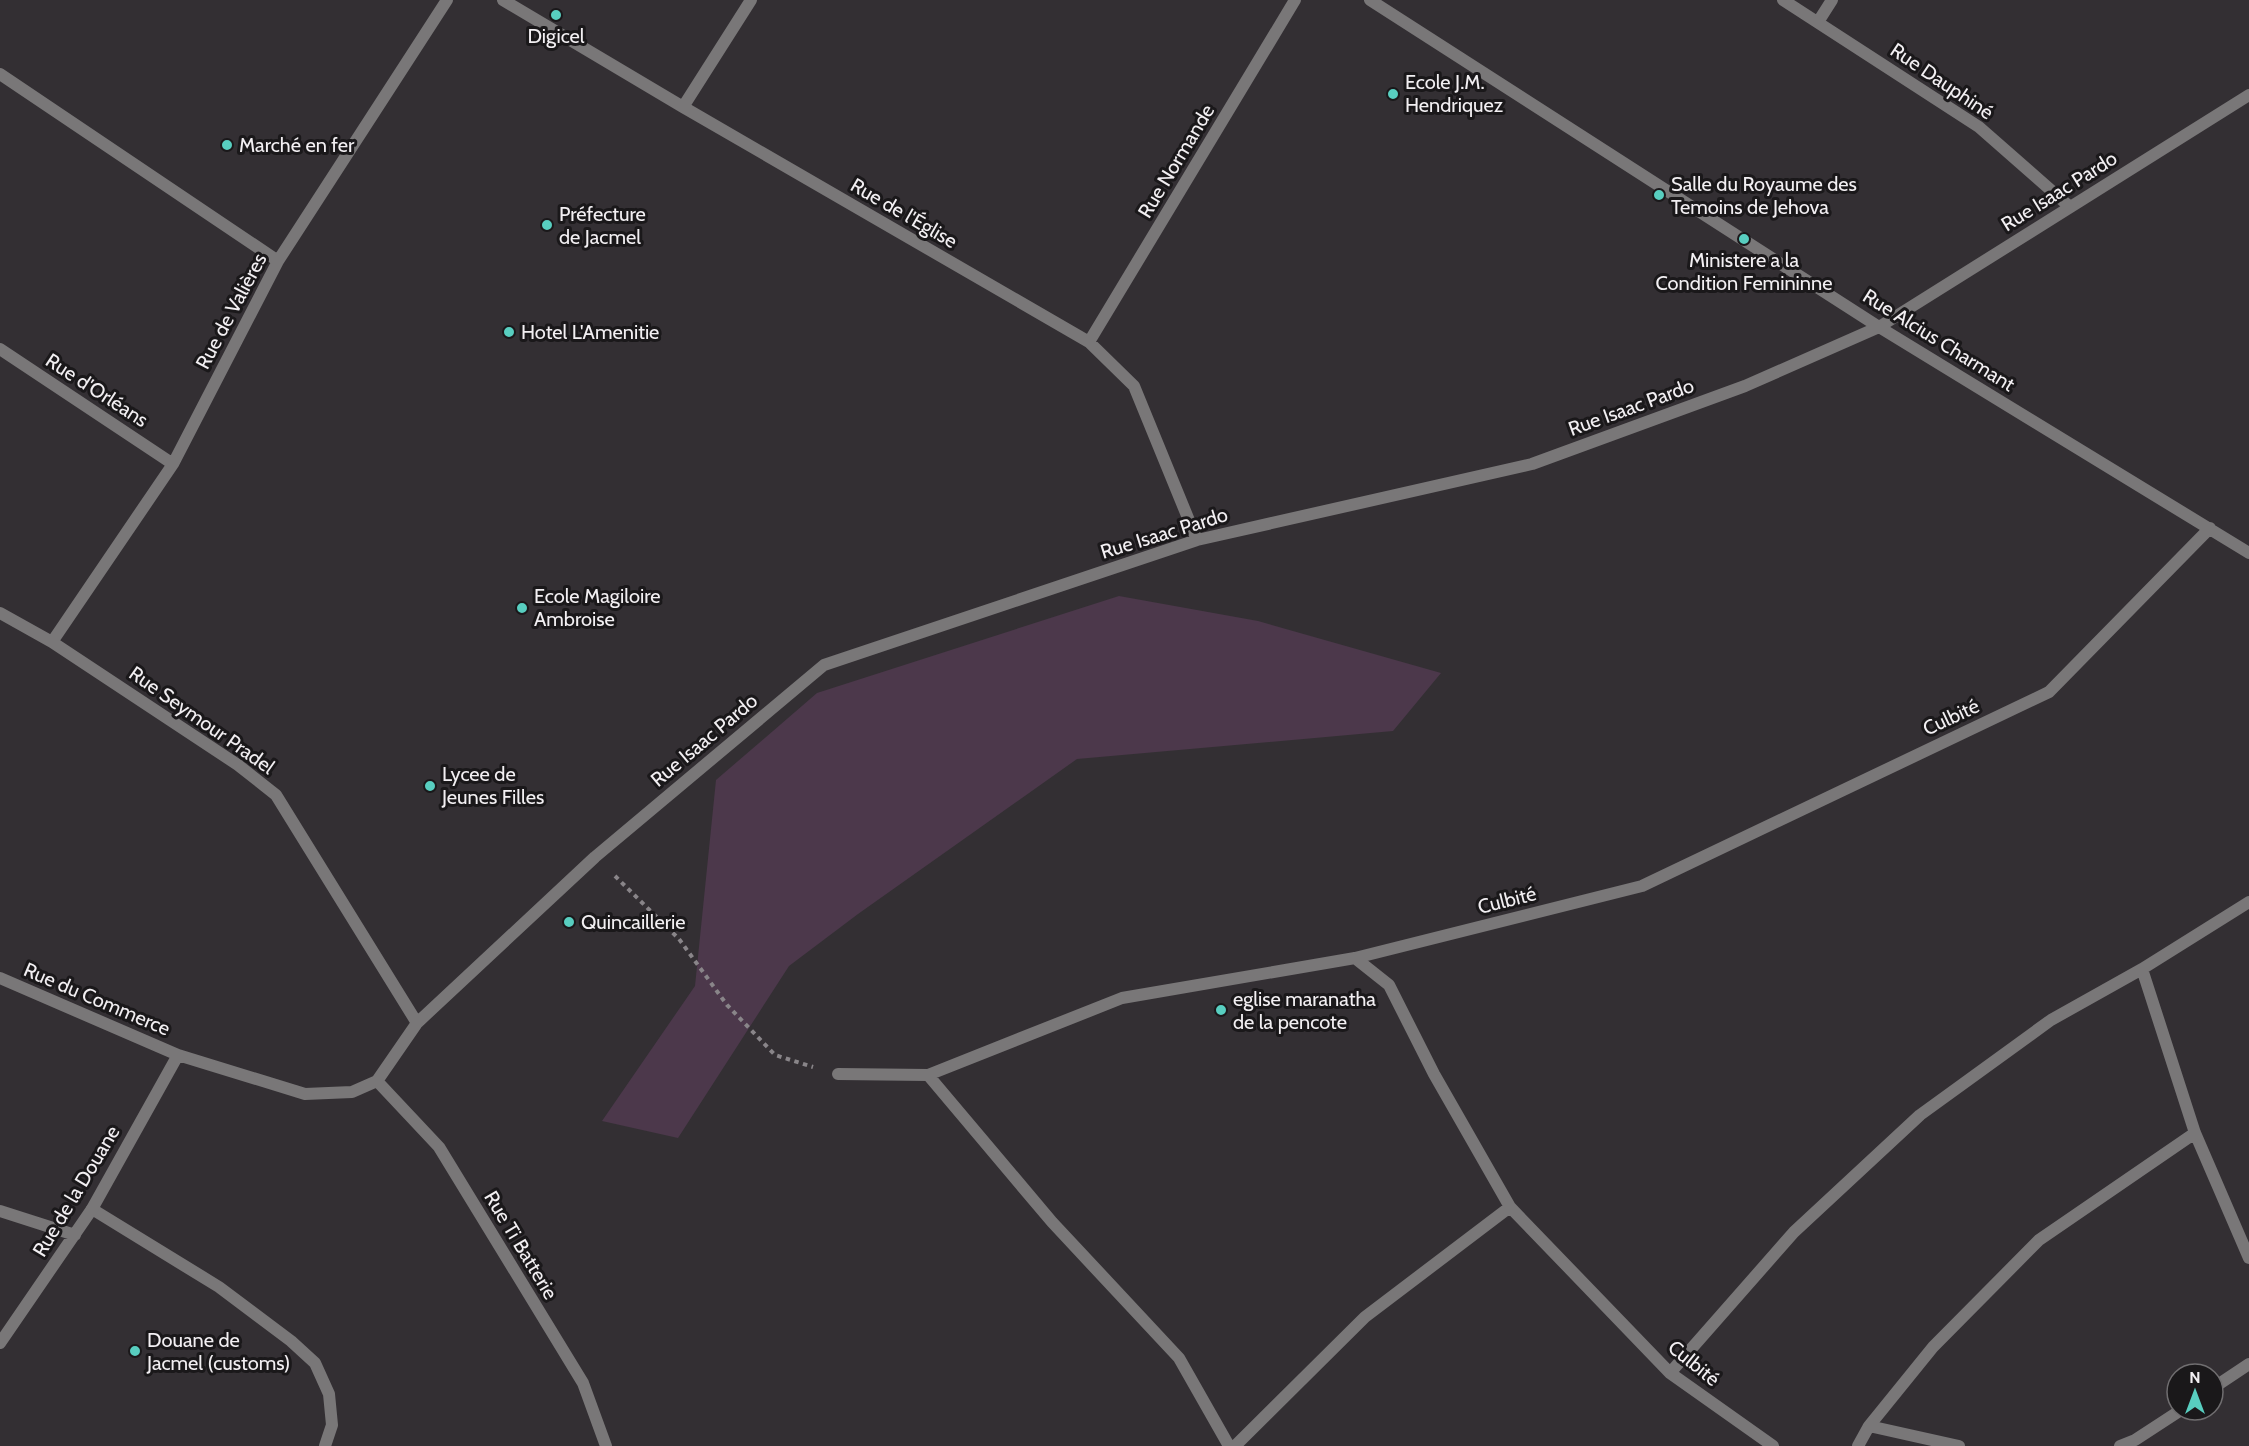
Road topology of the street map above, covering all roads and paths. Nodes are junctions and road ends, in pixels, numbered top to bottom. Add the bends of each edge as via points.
1 (447, 0) edge
2 (503, 0) edge
3 (751, 0) edge
4 (1295, 0) edge
5 (1370, 0) edge
6 (1783, 0) edge
7 (1832, 0) edge
8 (1818, 22) junction
9 (0, 74) edge
10 (2249, 95) edge
11 (682, 107) junction
12 (2070, 207) junction
13 (278, 261) junction
14 (1879, 327) junction
15 (1089, 342) junction
16 (0, 349) edge
17 (174, 464) junction
18 (2210, 528) junction
19 (1197, 540) junction
20 (2249, 554) edge
21 (0, 613) edge
22 (52, 642) junction
23 (595, 857) junction
24 (2249, 902) edge
25 (1354, 958) junction
26 (2142, 969) junction
27 (0, 978) edge
28 (417, 1023) junction
29 (178, 1055) junction
30 (838, 1074) joint
31 (928, 1075) junction
32 (376, 1081) junction
33 (2195, 1133) junction
34 (1510, 1207) junction
35 (92, 1209) junction
36 (0, 1211) edge
37 (75, 1235) junction
38 (2249, 1258) edge
39 (0, 1343) edge
40 (2249, 1364) edge
41 (1670, 1373) junction
42 (2225, 1380) edge
43 (2165, 1420) edge
44 (1869, 1426) junction
45 (325, 1446) edge
46 (606, 1446) edge
47 (1230, 1446) edge
48 (1235, 1446) edge
49 (1773, 1446) edge
50 (1857, 1446) edge
51 (1959, 1446) edge
52 (2120, 1446) edge

1 - 13 street, Rue de Valières
2 - 11 street, Rue de l'Église
3 - 11 street
4 - 15 street, Rue Normande
5 - 14 street, Rue Alcius Charmant
6 - 8 street, Rue Dauphiné
7 - 8 street
8 - 12 street, Rue Dauphiné via 1979,127
9 - 13 street
10 - 12 street, Rue Isaac Pardo
11 - 15 street, Rue de l'Église
12 - 14 street, Rue Isaac Pardo
13 - 17 street, Rue de Valières
14 - 18 street, Rue Alcius Charmant
14 - 19 street, Rue Isaac Pardo via 1745,386 1532,464
15 - 19 street, Rue de l'Église via 1134,386
16 - 17 street, Rue d'Orléans
17 - 22 street, Rue de Valières
18 - 20 street, Rue Alcius Charmant
18 - 25 street, Culbité via 2049,692 1642,886
19 - 23 street, Rue Isaac Pardo via 824,665
21 - 22 street, Rue Seymour Pradel
22 - 28 street, Rue Seymour Pradel via 238,765 276,795
23 - 28 street, Rue Isaac Pardo
23 - 30 path via 679,939 727,1005 775,1055
24 - 26 street
25 - 31 street via 1122,998
25 - 34 street, Culbité via 1389,985 1434,1074
26 - 33 street
26 - 41 street via 2051,1020 1920,1115 1794,1232
27 - 29 street, Rue du Commerce
28 - 32 street, Rue Isaac Pardo
29 - 32 street via 305,1094 352,1092
29 - 35 street, Rue de la Douane
30 - 31 street
31 - 47 street via 1052,1222 1179,1358
32 - 46 street, Rue Ti Batterie via 439,1147 583,1383
33 - 38 street
33 - 44 street via 2039,1240 1933,1347
34 - 41 street, Culbité
34 - 48 street via 1365,1317
35 - 37 street, Rue de la Douane
35 - 45 street via 219,1287 315,1363 329,1394 332,1425
36 - 37 street
37 - 39 street, Rue de la Douane
40 - 42 street
41 - 49 street, Culbité
43 - 52 street
44 - 50 street
44 - 51 street

